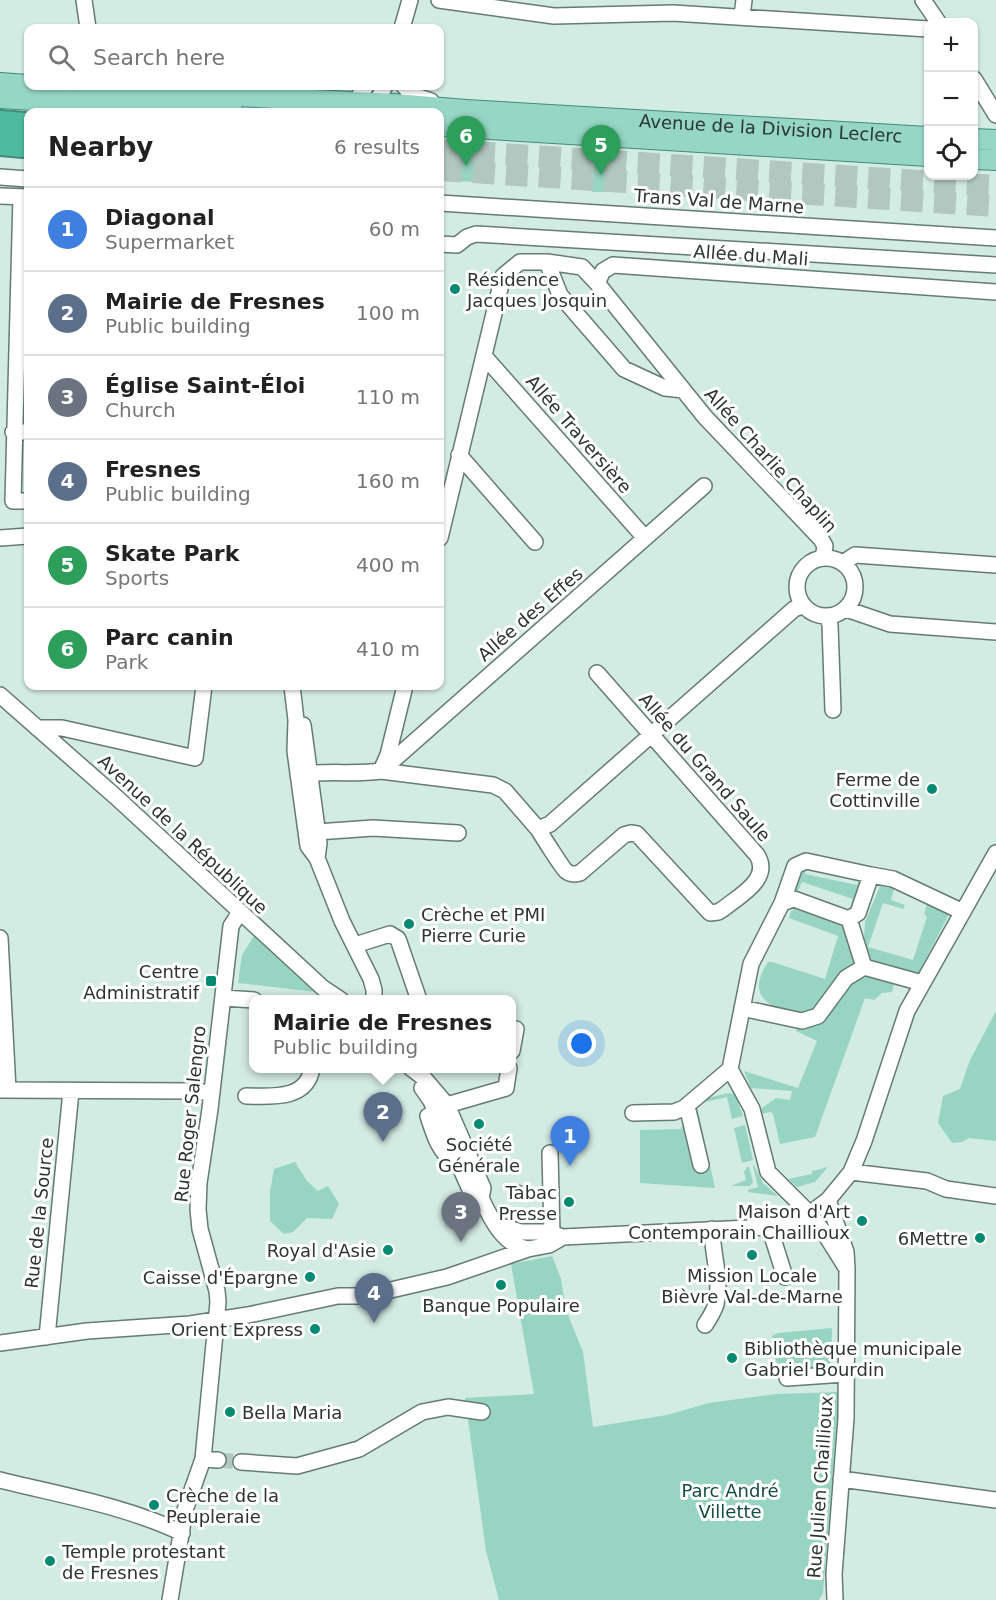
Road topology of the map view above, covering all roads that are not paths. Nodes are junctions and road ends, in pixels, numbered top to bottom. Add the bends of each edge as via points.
1 (84, 0) edge
2 (410, 0) edge
3 (439, 0) edge
4 (744, 0) edge
5 (923, 0) edge
6 (742, 16) junction
7 (935, 18) edge
8 (87, 24) edge
9 (403, 24) edge
10 (924, 29) edge
11 (0, 83) edge
12 (24, 85) edge
13 (978, 86) edge
14 (141, 90) edge
15 (380, 90) edge
16 (408, 90) edge
17 (0, 98) edge
18 (364, 103) edge
19 (166, 108) edge
20 (437, 108) edge
21 (444, 108) edge
22 (466, 110) junction
23 (996, 115) edge
24 (0, 122) edge
25 (444, 126) edge
26 (924, 137) edge
27 (978, 139) edge
28 (996, 140) edge
29 (0, 144) edge
30 (924, 156) edge
31 (978, 159) edge
32 (996, 160) edge
33 (0, 177) edge
34 (24, 179) edge
35 (0, 196) edge
36 (24, 197) edge
37 (444, 203) edge
38 (996, 238) edge
39 (444, 244) edge
40 (24, 256) edge
41 (547, 262) junction
42 (996, 265) edge
43 (597, 284) junction
44 (996, 292) edge
45 (484, 356) junction
46 (682, 390) junction
47 (21, 432) edge
48 (459, 455) junction
49 (704, 486) dead end
50 (24, 501) edge
51 (444, 521) edge
52 (24, 536) edge
53 (0, 538) edge
54 (645, 538) junction
55 (535, 542) dead end
56 (824, 558) junction
57 (843, 563) junction
58 (996, 565) edge
59 (803, 606) junction
60 (846, 609) junction
61 (828, 617) junction
62 (996, 633) edge
63 (597, 673) dead end
64 (204, 690) edge
65 (292, 690) edge
66 (298, 690) edge
67 (404, 690) edge
68 (0, 695) edge
69 (833, 710) dead end
70 (37, 728) junction
71 (650, 735) junction
72 (381, 771) junction
73 (303, 774) junction
74 (538, 829) junction
75 (317, 831) junction
76 (458, 833) dead end
77 (996, 853) edge
78 (317, 858) junction
79 (871, 875) junction
80 (782, 903) junction
81 (240, 912) junction
82 (963, 912) junction
83 (849, 919) junction
84 (0, 938) edge
85 (355, 945) junction
86 (864, 967) junction
87 (922, 983) junction
88 (334, 995) edge
89 (374, 995) edge
90 (418, 995) edge
91 (223, 998) junction
92 (249, 1000) edge
93 (742, 1008) junction
94 (730, 1069) junction
95 (310, 1073) edge
96 (414, 1073) edge
97 (417, 1073) edge
98 (508, 1073) edge
99 (4, 1090) edge
100 (71, 1091) junction
101 (212, 1093) junction
102 (246, 1096) dead end
103 (447, 1106) junction
104 (687, 1106) junction
105 (633, 1113) dead end
106 (550, 1153) dead end
107 (701, 1165) dead end
108 (851, 1172) junction
109 (996, 1196) edge
110 (481, 1198) junction
111 (828, 1200) junction
112 (810, 1214) junction
113 (768, 1226) junction
114 (712, 1229) junction
115 (507, 1232) junction
116 (558, 1235) junction
117 (528, 1249) junction
118 (502, 1258) junction
119 (847, 1269) junction
120 (785, 1277) dead end
121 (216, 1321) junction
122 (705, 1325) dead end
123 (47, 1337) junction
124 (0, 1342) edge
125 (845, 1374) junction
126 (787, 1378) dead end
127 (482, 1412) dead end
128 (241, 1462) tunnel mouth
129 (841, 1479) junction
130 (0, 1480) edge
131 (996, 1500) edge
132 (182, 1533) junction
133 (170, 1600) edge
134 (835, 1600) edge

1 - 8 street
2 - 9 street
3 - 6 street via 554,16
4 - 6 street
5 - 7 street
6 - 10 street
11 - 12 main road
13 - 23 street
14 - 18 main road, Avenue de la Division Leclerc
15 - 18 street
16 - 22 street via 412,95
17 - 19 main road
18 - 20 main road, Avenue de la Division Leclerc
21 - 22 main road, Avenue de la Division Leclerc
22 - 26 main road, Avenue de la Division Leclerc
24 - 29 highway via 24,135
25 - 30 main road, Avenue de la Division Leclerc
27 - 28 main road
31 - 32 main road
33 - 34 street
35 - 36 street
37 - 38 street, Trans Val de Marne
39 - 42 street via 457,244 476,234
40 - 47 street
41 - 43 street via 582,267
41 - 45 street via 520,262 503,276
41 - 46 street, Allée Charlie Chaplin via 560,295 624,369 665,388
43 - 44 street, Allée du Mali via 603,271 613,266
43 - 46 street, Allée Charlie Chaplin
45 - 48 street
45 - 54 street, Allée Traversière
46 - 56 street, Allée Charlie Chaplin via 820,538 825,546
47 - 50 street via 13,501
48 - 51 street
48 - 55 street
49 - 54 street, Allée des Effes
52 - 53 street
54 - 72 street, Allée des Effes
56 - 57 street
56 - 59 street via 802,570 797,594
57 - 58 street via 855,555
57 - 60 street via 855,580 852,600
59 - 61 street
59 - 71 street via 794,609
60 - 61 street
60 - 62 street via 890,624
61 - 69 street
63 - 71 street, Allée du Grand Saule
64 - 70 street via 195,758 62,728
65 - 73 street via 295,741
66 - 73 street
67 - 72 street
68 - 70 street, Avenue de la République
70 - 81 street, Avenue de la République
71 - 74 street via 550,824
71 - 74 street, Allée du Grand Saule via 757,855 761,868 754,884 718,912 710,913 638,834 624,835 575,874 560,865
72 - 73 street
72 - 74 street via 500,788
73 - 75 street
73 - 78 street via 308,846
75 - 76 street via 373,828
75 - 78 street
77 - 82 street
78 - 85 street
79 - 80 street via 806,861 795,866
79 - 82 street via 893,879
79 - 83 street via 858,913
80 - 83 street via 794,899
80 - 93 street via 752,964
81 - 88 street, Avenue de la République
81 - 91 street, Rue Roger Salengro via 231,926
82 - 87 street
83 - 86 street
84 - 99 street
85 - 89 street
85 - 90 street via 390,934 398,939
86 - 87 street
86 - 93 street via 846,978 818,1016 802,1021
87 - 108 street via 907,1011
91 - 92 street
91 - 101 street, Rue Roger Salengro
93 - 94 street
94 - 104 street
94 - 112 street via 752,1109 768,1172
95 - 102 street via 306,1083 292,1094
96 - 110 street via 472,1194
97 - 103 street
98 - 103 street via 506,1088
99 - 100 street
100 - 101 street
100 - 123 street, Rue de la Source
101 - 121 street, Rue Roger Salengro via 198,1209 218,1291
103 - 110 street via 483,1188
104 - 105 street via 674,1112
104 - 107 street
106 - 116 street
108 - 109 street via 927,1181 946,1189
108 - 111 street
110 - 115 street
111 - 112 street
111 - 119 street, Rue Julien Chaillioux via 846,1252
112 - 113 street via 794,1224
112 - 119 street
113 - 114 street
113 - 120 street
114 - 116 street
114 - 122 street via 718,1286 716,1306
115 - 116 street
115 - 117 street via 517,1247
115 - 118 street via 509,1250
116 - 117 street via 549,1245
117 - 118 street
118 - 121 street via 447,1277 365,1296 338,1296
119 - 125 street, Rue Julien Chaillioux
121 - 123 street
121 - 132 street, Rue Roger Salengro via 210,1459 185,1510
123 - 124 street
125 - 126 street
125 - 129 street, Rue Julien Chaillioux
127 - 128 street via 448,1407 422,1412 359,1449 297,1466
129 - 131 street
129 - 134 street, Rue Julien Chaillioux
130 - 132 street via 163,1524
132 - 133 street, Rue Roger Salengro

